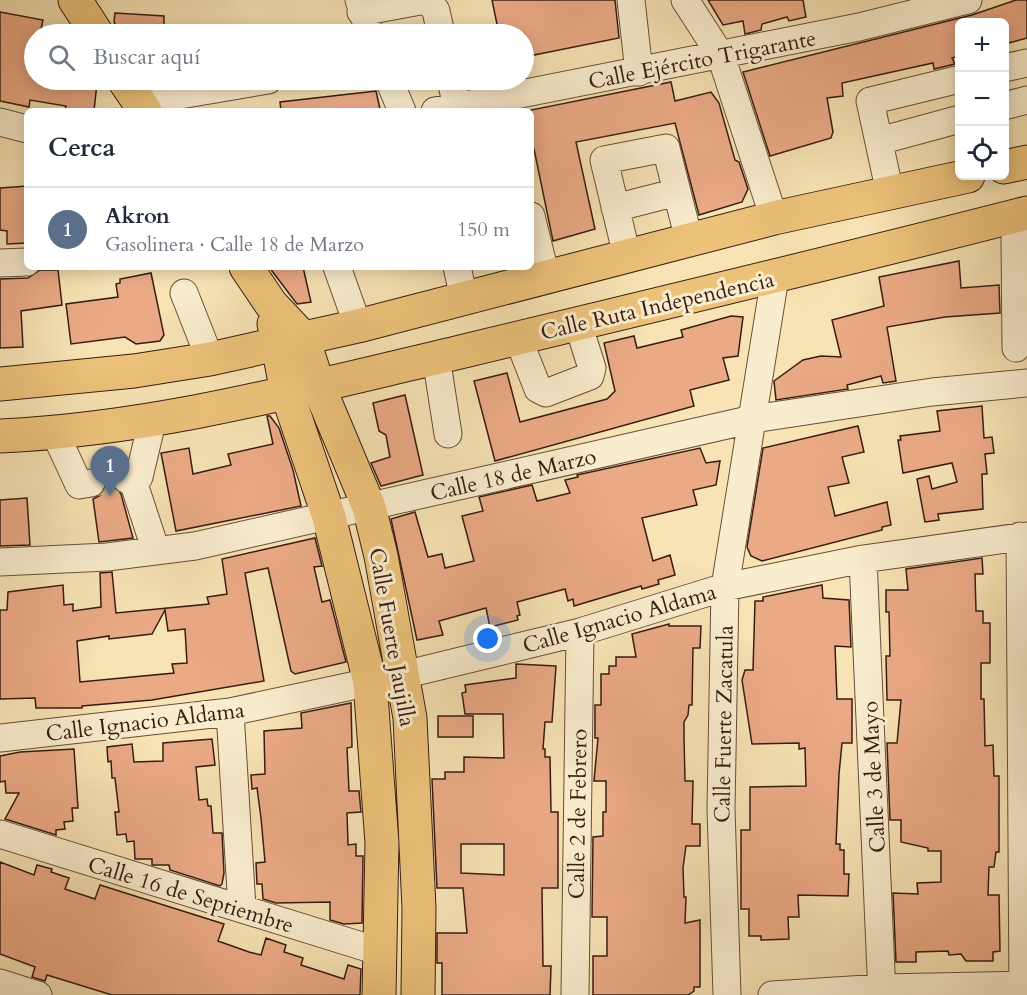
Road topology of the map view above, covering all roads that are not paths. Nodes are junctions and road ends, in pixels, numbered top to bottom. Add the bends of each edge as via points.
1 (75, 0) edge
2 (631, 0) edge
3 (685, 0) edge
4 (968, 0) edge
5 (363, 15) edge
6 (91, 24) edge
7 (439, 24) edge
8 (721, 56) junction
9 (1027, 63) edge
10 (1009, 67) edge
11 (639, 72) junction
12 (955, 80) edge
13 (236, 90) edge
14 (393, 90) edge
15 (449, 90) edge
16 (136, 98) edge
17 (1027, 100) edge
18 (200, 101) edge
19 (1009, 105) edge
20 (401, 108) edge
21 (446, 108) edge
22 (451, 108) edge
23 (955, 120) edge
24 (0, 122) edge
25 (24, 128) edge
26 (879, 141) junction
27 (1027, 162) edge
28 (1009, 166) edge
29 (955, 179) edge
30 (677, 192) junction
31 (890, 193) junction
32 (615, 208) junction
33 (1022, 215) edge
34 (774, 218) junction
35 (534, 228) edge
36 (690, 240) junction
37 (627, 256) junction
38 (24, 262) edge
39 (0, 263) edge
40 (248, 270) edge
41 (338, 270) edge
42 (546, 277) junction
43 (775, 277) junction
44 (460, 283) edge
45 (184, 293) dead end
46 (578, 324) junction
47 (358, 326) junction
48 (518, 338) junction
49 (290, 341) junction
50 (1016, 348) dead end
51 (436, 357) junction
52 (210, 359) junction
53 (1027, 383) edge
54 (0, 384) edge
55 (302, 389) junction
56 (753, 419) junction
57 (152, 422) junction
58 (55, 433) junction
59 (448, 434) dead end
60 (0, 435) edge
61 (91, 483) tunnel mouth
62 (369, 507) junction
63 (328, 517) junction
64 (1023, 536) edge
65 (156, 551) junction
66 (863, 560) junction
67 (0, 562) edge
68 (725, 587) junction
69 (580, 632) junction
70 (403, 675) junction
71 (370, 682) junction
72 (230, 712) junction
73 (0, 738) edge
74 (0, 834) edge
75 (242, 908) junction
76 (381, 952) junction
77 (0, 983) edge
78 (1024, 988) edge
79 (882, 992) edge
80 (38, 995) edge
81 (379, 995) edge
82 (418, 995) edge
83 (574, 995) edge
84 (727, 995) edge
85 (772, 995) edge

1 - 6 main road
2 - 11 street
3 - 8 street
4 - 8 street, Calle Ejército Trigarante
5 - 7 street via 430,2
8 - 11 street, Calle Ejército Trigarante
8 - 34 street
9 - 10 street
11 - 22 street, Calle Ejército Trigarante
12 - 26 street via 870,100
13 - 18 street
14 - 20 street
15 - 21 street
16 - 18 street
17 - 19 street
23 - 26 street
24 - 25 street
26 - 31 street
27 - 28 main road
29 - 31 main road
30 - 32 street
30 - 32 street via 666,148 604,160
30 - 36 street
31 - 34 main road
32 - 37 street
33 - 43 main road, Calle Ruta Independencia
33 - 50 street via 1015,239
34 - 36 main road
35 - 42 street
36 - 37 main road
37 - 42 main road
38 - 39 street
40 - 49 main road, Calle Fuerte Jaujilla
41 - 47 street
42 - 44 main road
43 - 46 main road, Calle Ruta Independencia
43 - 56 street, Calle Fuerte Zacatula
44 - 47 main road
45 - 52 street
46 - 48 main road, Calle Ruta Independencia
46 - 48 street via 592,368 590,376 546,393 538,389
47 - 49 main road
48 - 51 main road, Calle Ruta Independencia
49 - 52 main road
49 - 55 main road, Calle Fuerte Jaujilla
51 - 55 main road, Calle Ruta Independencia
51 - 59 street
52 - 54 main road
53 - 56 street, Calle 18 de Marzo via 932,392
55 - 57 main road, Calle Ruta Independencia
55 - 62 main road, Calle Fuerte Jaujilla
55 - 63 main road, Calle Fuerte Jaujilla
56 - 62 street, Calle 18 de Marzo
56 - 68 street, Calle Fuerte Zacatula
57 - 58 main road, Calle Ruta Independencia
57 - 65 street via 139,477 129,478
58 - 60 main road, Calle Ruta Independencia
58 - 61 street via 79,485
62 - 63 street, Calle 18 de Marzo
62 - 70 main road, Calle Fuerte Jaujilla
63 - 65 street, Calle 18 de Marzo
63 - 71 main road, Calle Fuerte Jaujilla
64 - 66 street, Calle Ignacio Aldama
64 - 78 street
65 - 67 street, Calle 18 de Marzo
66 - 68 street, Calle Ignacio Aldama
66 - 79 street, Calle 3 de Mayo
68 - 69 street, Calle Ignacio Aldama
68 - 84 street, Calle Fuerte Zacatula via 721,809
69 - 70 street, Calle Ignacio Aldama
69 - 83 street, Calle 2 de Febrero
70 - 71 street, Calle Ignacio Aldama
70 - 82 main road, Calle Fuerte Jaujilla via 410,718 418,886
71 - 72 street, Calle Ignacio Aldama
71 - 76 main road, Calle Fuerte Jaujilla via 382,843
72 - 73 street, Calle Ignacio Aldama
72 - 75 street
74 - 75 street, Calle 16 de Septiembre
75 - 76 street, Calle 16 de Septiembre
76 - 81 main road, Calle Fuerte Jaujilla
77 - 80 street
78 - 79 street
79 - 85 street

